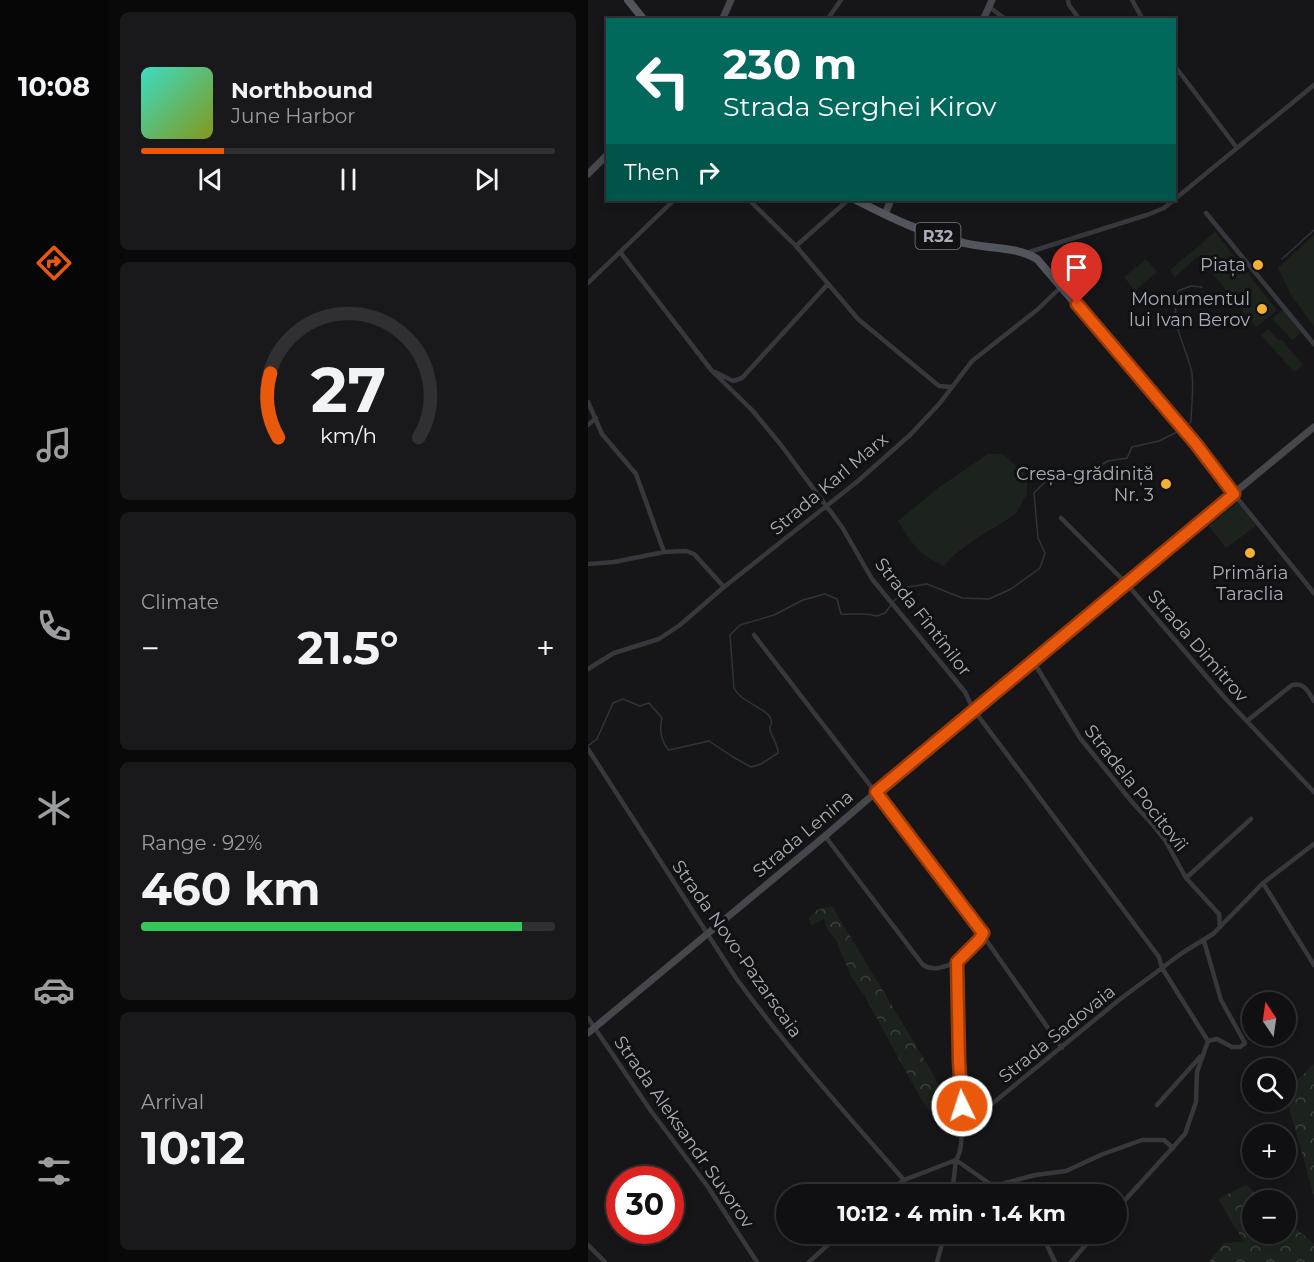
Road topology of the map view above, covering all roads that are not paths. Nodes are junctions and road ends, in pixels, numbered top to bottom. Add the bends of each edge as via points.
1 (628, 0) edge
2 (731, 0) edge
3 (841, 0) edge
4 (1068, 0) edge
5 (1132, 0) edge
6 (991, 4) edge
7 (643, 18) edge
8 (723, 18) edge
9 (828, 18) edge
10 (984, 18) edge
11 (1005, 18) edge
12 (1079, 18) edge
13 (1142, 18) edge
14 (1176, 68) edge
15 (1314, 85) edge
16 (1309, 89) junction
17 (1314, 96) edge
18 (1237, 148) junction
19 (606, 156) edge
20 (588, 174) edge
21 (1176, 199) edge
22 (673, 201) edge
23 (750, 201) edge
24 (847, 201) edge
25 (858, 201) edge
26 (891, 201) edge
27 (1174, 201) edge
28 (1206, 213) dead end
29 (885, 214) junction
30 (796, 246) junction
31 (620, 252) junction
32 (1025, 253) junction
33 (588, 283) edge
34 (827, 285) junction
35 (1062, 286) junction
36 (1314, 344) edge
37 (712, 371) junction
38 (952, 387) junction
39 (588, 402) edge
40 (596, 418) junction
41 (588, 425) edge
42 (1314, 427) edge
43 (1234, 494) junction
44 (826, 507) junction
45 (1061, 518) dead end
46 (664, 552) junction
47 (588, 564) edge
48 (1126, 584) junction
49 (724, 587) junction
50 (1314, 593) edge
51 (754, 635) dead end
52 (1033, 661) junction
53 (588, 669) edge
54 (1314, 701) edge
55 (973, 709) junction
56 (1247, 721) junction
57 (589, 751) edge
58 (876, 792) junction
59 (1314, 792) edge
60 (1251, 819) dead end
61 (825, 836) junction
62 (1314, 844) edge
63 (1186, 878) junction
64 (1263, 883) junction
65 (1220, 927) junction
66 (707, 933) junction
67 (983, 933) junction
68 (1204, 941) junction
69 (957, 962) junction
70 (1314, 965) edge
71 (1162, 968) junction
72 (588, 1018) edge
73 (595, 1027) junction
74 (588, 1033) edge
75 (1208, 1041) junction
76 (1062, 1048) junction
77 (1202, 1054) junction
78 (1157, 1105) dead end
79 (964, 1128) junction
80 (1173, 1148) junction
81 (956, 1160) junction
82 (904, 1180) junction
83 (899, 1184) edge
84 (953, 1184) edge
85 (990, 1184) edge
86 (1002, 1184) edge
87 (1127, 1198) edge
88 (829, 1244) edge
89 (942, 1244) edge
90 (1046, 1244) edge
91 (1087, 1244) edge
92 (588, 1245) edge
93 (604, 1262) edge
94 (757, 1262) edge
95 (809, 1262) edge
96 (937, 1262) edge
97 (1055, 1262) edge
98 (1071, 1262) edge

1 - 7 main road
2 - 8 street
3 - 9 street
4 - 12 street
5 - 13 street
6 - 10 street
6 - 11 street
14 - 18 street
15 - 16 street
16 - 17 street
16 - 18 street
18 - 21 street
19 - 20 street
22 - 31 street
23 - 30 street
24 - 30 street
25 - 29 main road, R32
26 - 29 street
27 - 32 street via 1157,211
28 - 36 street
29 - 32 main road, R32 via 963,243
30 - 34 street
31 - 33 street
31 - 37 street, Strada Fîntînilor
32 - 35 main road, R32 via 1037,259
34 - 37 street via 742,378 734,381
34 - 38 street via 858,319 939,386
35 - 38 street, Strada Karl Marx via 972,361
35 - 43 main road, R32
37 - 44 street, Strada Fîntînilor via 752,410
38 - 44 street, Strada Karl Marx via 910,435
39 - 40 street
40 - 41 street
40 - 46 street via 602,434 636,474
42 - 43 street, Strada Lenina
43 - 48 street, Strada Lenina
43 - 50 street
44 - 49 street, Strada Karl Marx
44 - 55 street, Strada Fîntînilor via 857,549 872,579 965,692
45 - 48 street, Strada Dimitrov
46 - 47 street
46 - 49 street via 694,554
48 - 52 street, Strada Lenina
48 - 56 street, Strada Dimitrov
49 - 53 street, Strada Karl Marx via 666,636 614,653
51 - 58 street
52 - 55 street, Strada Lenina
52 - 63 street, Stradela Pocitovîi via 1080,738 1165,840
54 - 56 street via 1304,686 1292,685
55 - 58 street, Strada Lenina
55 - 71 street, Strada Fîntînilor via 1159,957
56 - 59 street, Strada Dimitrov
57 - 66 street, Strada Novo-Pazarscaia
58 - 61 street, Strada Lenina
58 - 67 street
60 - 63 street
61 - 66 street, Strada Lenina
61 - 69 street via 923,965 935,969
62 - 64 street, Strada Sadovaia
63 - 65 street, Stradela Pocitovîi via 1219,914
64 - 65 street, Strada Sadovaia
64 - 70 street
65 - 68 street, Strada Sadovaia
66 - 73 street, Strada Lenina
66 - 82 street, Strada Novo-Pazarscaia via 786,1045
67 - 69 street
67 - 76 street
68 - 71 street, Strada Sadovaia
68 - 75 street via 1221,1000 1245,1043 1232,1047 1216,1039
69 - 79 street
71 - 75 street, Strada Fîntînilor
71 - 76 street, Strada Sadovaia
72 - 73 street, Strada Aleksandr Suvorov
73 - 74 street, Strada Lenina
73 - 94 street, Strada Aleksandr Suvorov
75 - 77 street
76 - 79 street, Strada Sadovaia
77 - 78 street
77 - 80 street via 1196,1102 1185,1134
79 - 81 street
80 - 86 street via 1164,1140 1142,1140 1066,1171
80 - 87 street
81 - 82 street
81 - 84 street
81 - 85 street
82 - 83 street
88 - 95 street
89 - 96 street
90 - 97 street
91 - 98 street
92 - 93 street

